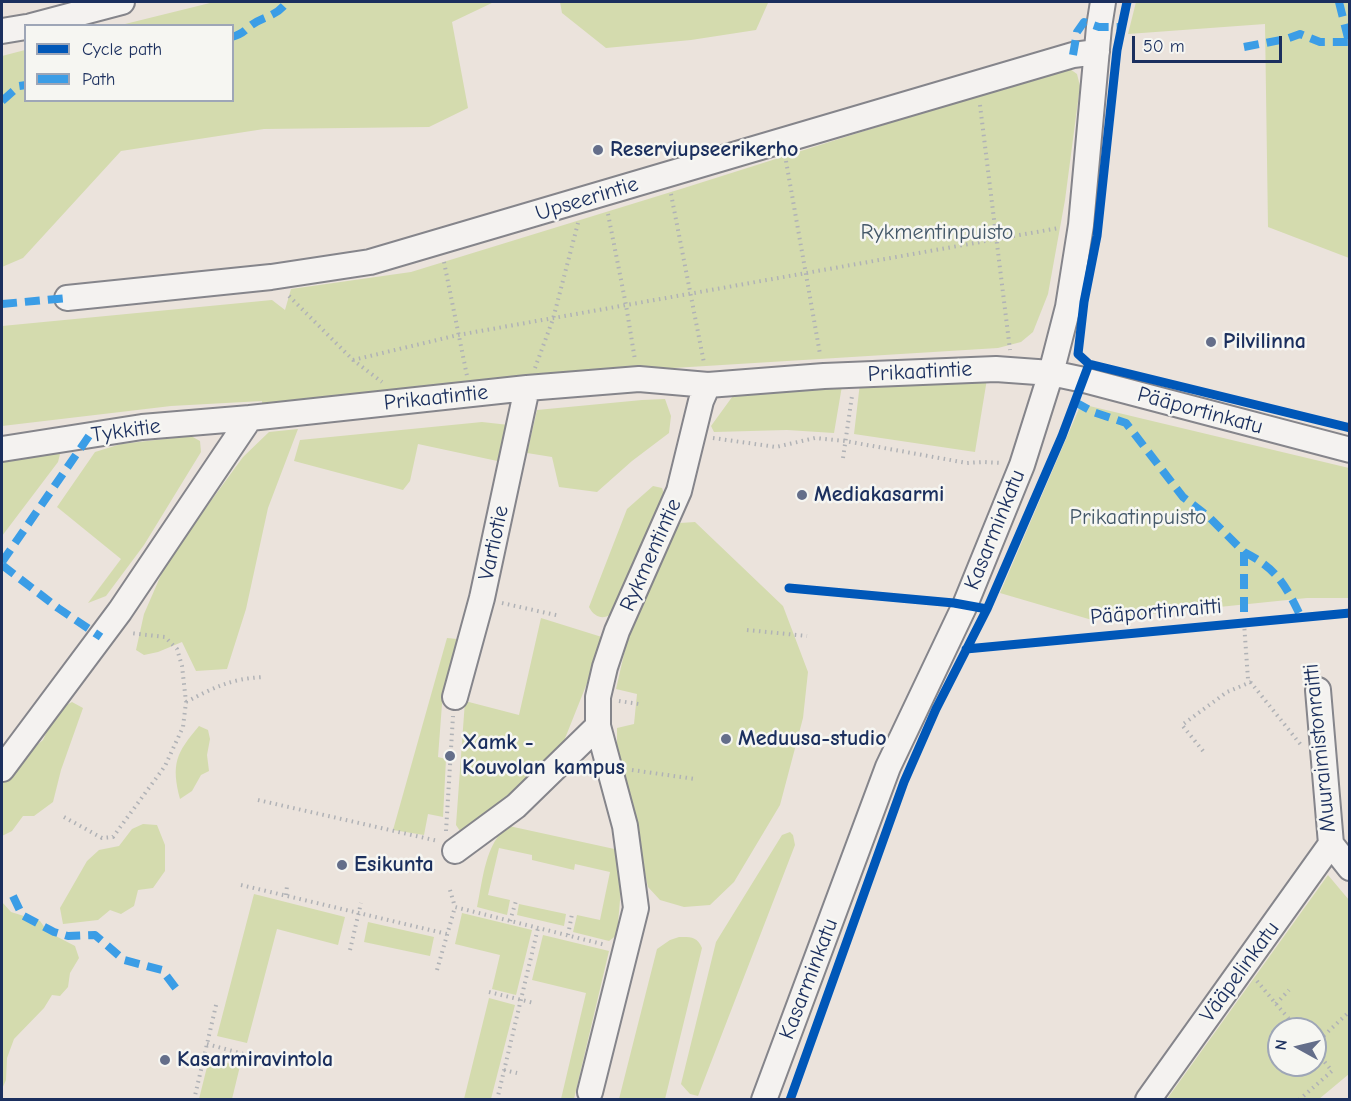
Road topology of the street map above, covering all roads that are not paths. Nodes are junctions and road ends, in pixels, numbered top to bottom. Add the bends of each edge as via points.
1 (122, 2) edge
2 (1103, 2) edge
3 (39, 24) edge
4 (24, 27) edge
5 (2, 32) edge
6 (1097, 52) junction
7 (67, 298) dead end
8 (1051, 373) junction
9 (708, 385) junction
10 (527, 388) junction
11 (250, 418) junction
12 (2, 449) edge
13 (1350, 450) edge
14 (1318, 690) dead end
15 (455, 697) road end
16 (598, 726) junction
17 (2, 769) edge
18 (1331, 844) junction
19 (450, 847) road end
20 (1350, 868) edge
21 (590, 1092) dead end
22 (764, 1100) edge
23 (1148, 1100) edge

1 - 3 street
2 - 6 street, Kasarminkatu
4 - 5 street
6 - 7 street, Upseerintie via 1073,55 370,262 271,277
6 - 8 street, Kasarminkatu via 1081,225 1068,307
8 - 9 street, Prikaatintie via 1009,369
8 - 13 street, Pääportinkatu
8 - 22 street, Kasarminkatu via 1022,465 965,605 888,767
9 - 10 street, Prikaatintie via 639,379
9 - 16 street, Rykmentintie via 679,491 605,667 598,698
10 - 11 street, Prikaatintie
10 - 15 street, Vartiotie via 482,598
11 - 12 street, Tykkitie via 142,427
11 - 17 street via 120,611
14 - 18 street, Muuraimistonraitti
16 - 19 street via 516,806
16 - 21 street, Rykmentintie via 625,826 636,908
18 - 20 street
18 - 23 street, Vääpelinkatu

